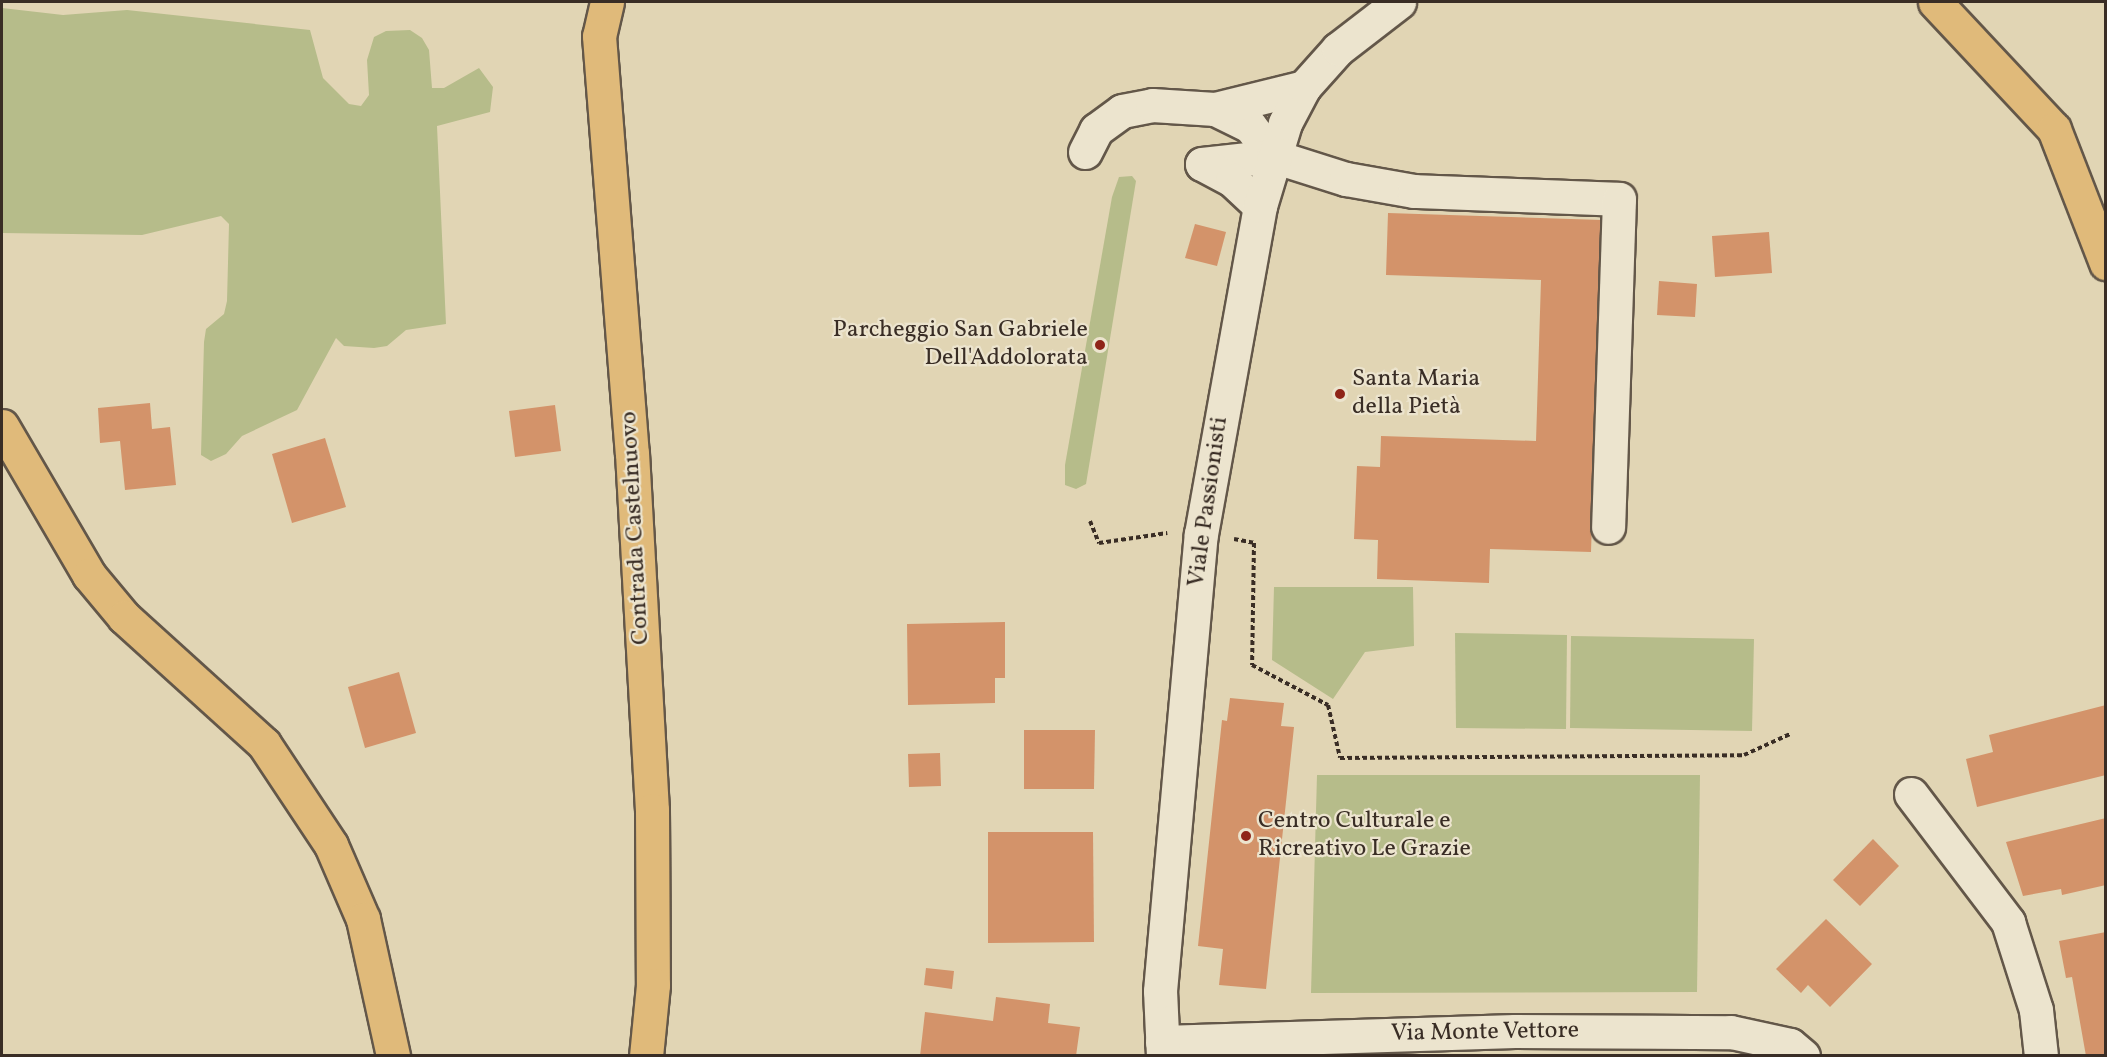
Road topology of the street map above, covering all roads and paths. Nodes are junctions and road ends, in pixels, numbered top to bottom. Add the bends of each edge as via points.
1 (606, 2) edge
2 (1399, 2) edge
3 (1935, 2) edge
4 (1304, 87) junction
5 (1215, 109) junction
6 (1085, 152) dead end
7 (1273, 156) junction
8 (1260, 206) junction
9 (2106, 263) edge
10 (2, 426) edge
11 (1090, 521) dead end
12 (1608, 527) dead end
13 (1201, 534) junction
14 (1790, 734) dead end
15 (1911, 794) dead end
16 (1514, 1043) edge
17 (1162, 1049) edge
18 (393, 1056) edge
19 (646, 1056) edge
20 (1803, 1056) edge
21 (2041, 1056) edge

1 - 19 main road, Contrada Castelnuovo via 599,36 632,453 652,810 653,985
2 - 4 street, Viale Passionisti via 1338,49
3 - 9 main road via 2054,129
4 - 5 street
4 - 7 street, Viale Passionisti
5 - 6 street via 1152,105 1122,111 1096,130
5 - 7 street via 1250,126
7 - 8 street, Viale Passionisti
7 - 8 street via 1202,164 1232,180
7 - 12 street via 1346,178 1414,191 1619,199
8 - 13 street, Viale Passionisti
10 - 18 main road via 89,575 124,617 264,744 331,845 363,919
11 - 13 path via 1099,543 1180,531
13 - 14 path via 1254,543 1252,665 1328,705 1340,758 1744,755
13 - 17 street, Viale Passionisti via 1160,991
15 - 21 street via 2008,922 2036,1010
16 - 17 street, Via Monte Vettore
16 - 20 street, Via Monte Vettore via 1731,1032 1790,1045

